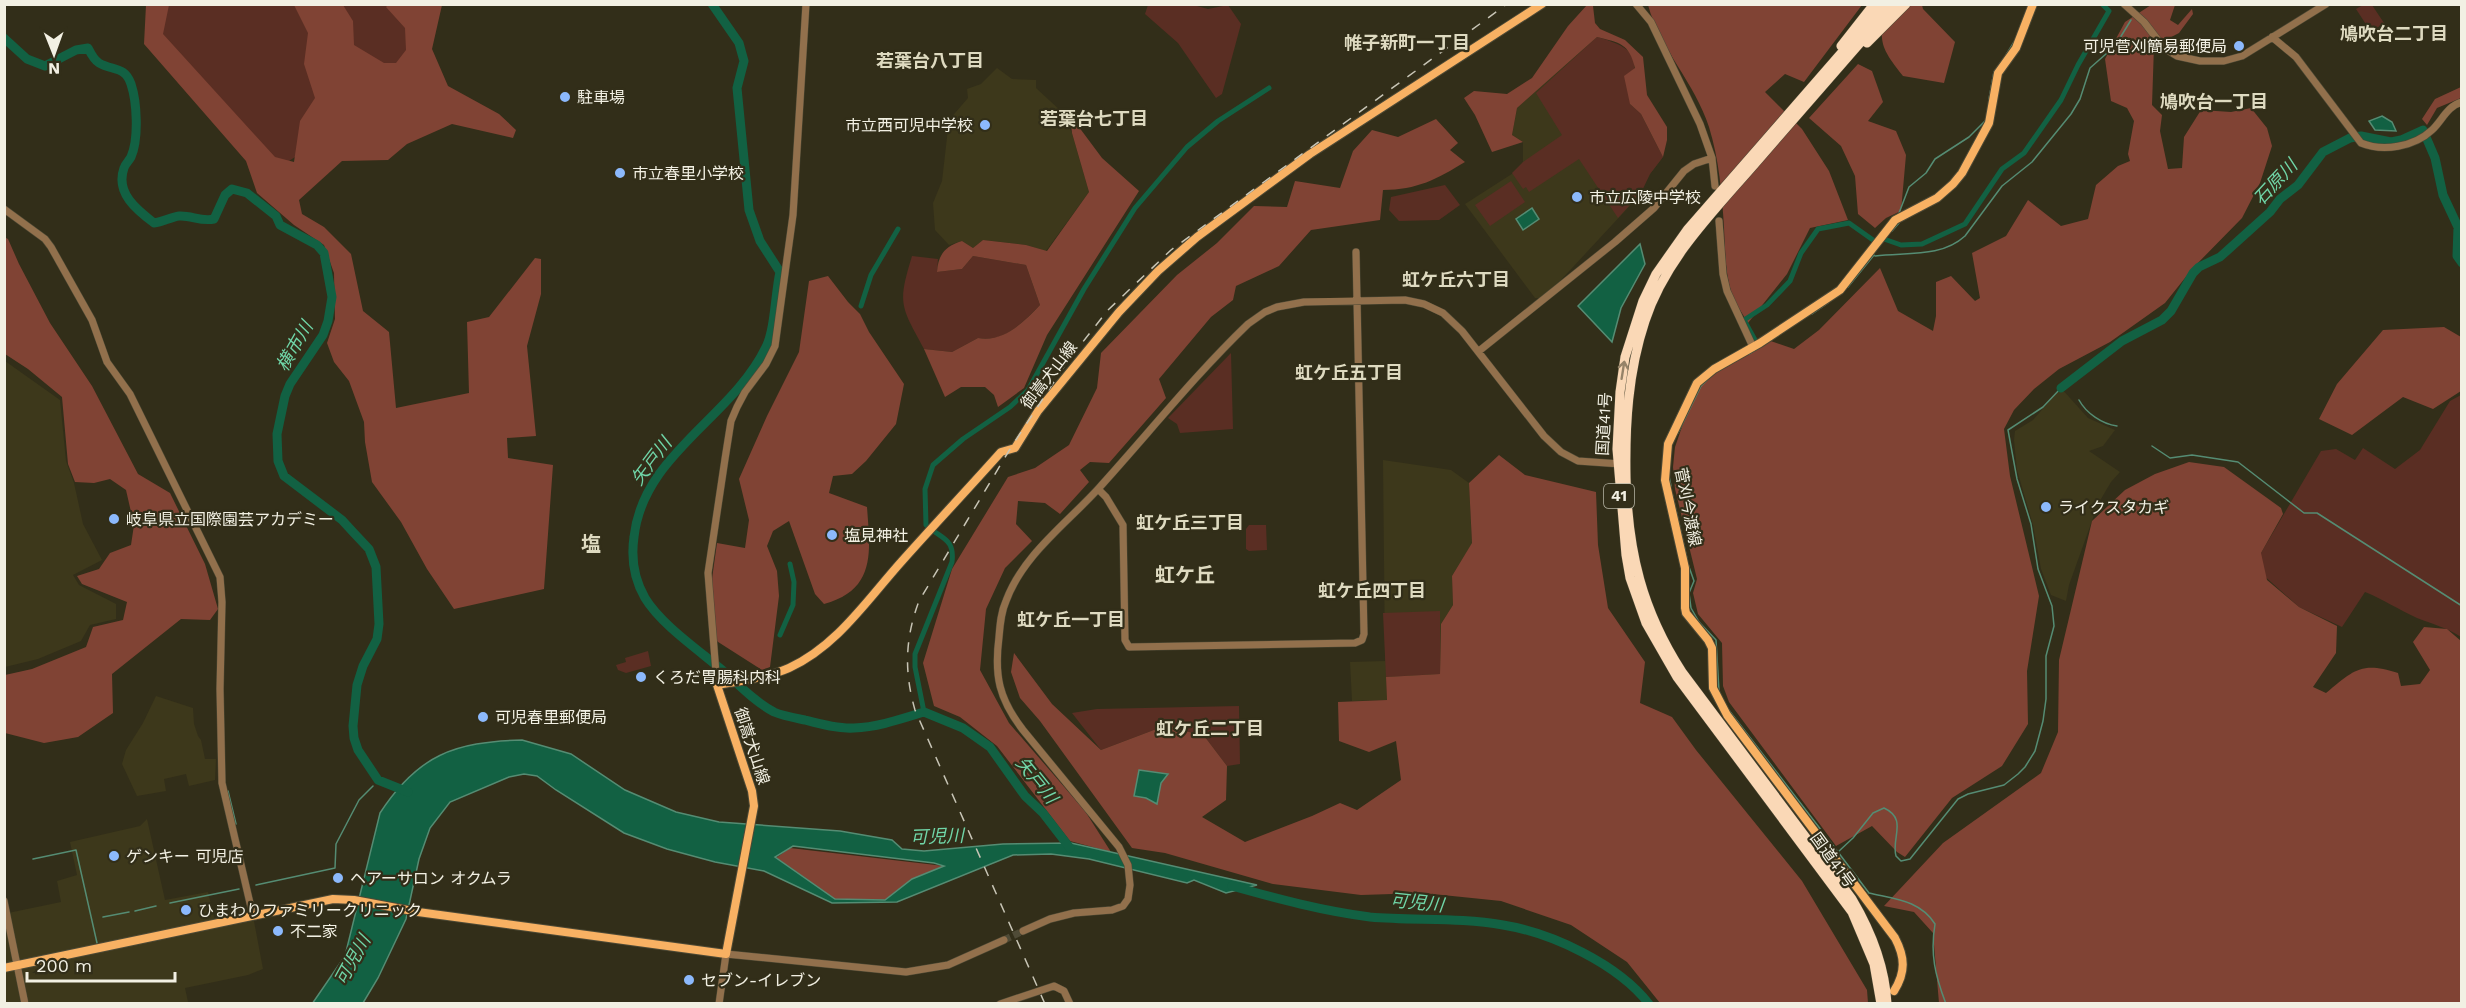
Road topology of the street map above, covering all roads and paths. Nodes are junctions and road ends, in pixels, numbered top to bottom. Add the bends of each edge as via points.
1 (806, 4) edge
2 (1542, 4) edge
3 (1636, 4) edge
4 (1874, 4) edge
5 (1884, 4) edge
6 (1894, 4) edge
7 (1906, 4) edge
8 (2033, 4) edge
9 (2124, 4) edge
10 (2326, 4) edge
11 (2272, 37) junction
12 (2462, 102) edge
13 (1787, 117) junction
14 (1785, 129) junction
15 (1712, 158) junction
16 (1716, 186) dead end
17 (4, 209) edge
18 (1719, 221) dead end
19 (1356, 252) dead end
20 (1357, 301) junction
21 (1753, 347) junction
22 (1479, 351) junction
23 (1622, 464) junction
24 (1098, 489) junction
25 (717, 685) junction
26 (4, 901) edge
27 (253, 916) junction
28 (1023, 931) tunnel mouth
29 (1004, 940) tunnel mouth
30 (726, 954) junction
31 (17, 966) junction
32 (4, 969) edge
33 (1894, 991) dead end
34 (25, 1004) edge
35 (719, 1004) edge
36 (1000, 1004) edge
37 (1070, 1004) edge
38 (1881, 1004) edge
39 (1887, 1004) edge

1 - 25 street via 793,215 775,346 745,392 732,421 708,573
2 - 25 main road, 御嵩犬山線 via 1310,154 1197,237 1119,312 1038,411 1015,448 1001,452 846,627 789,668
3 - 15 street via 1660,40
4 - 13 highway
5 - 13 highway, 国道41号 / 41
6 - 14 highway, 国道41号 / 41
7 - 14 highway
8 - 21 main road, 菅刈今渡線 via 2019,40 1998,73 1989,123 1962,173 1937,198 1895,220 1840,290
9 - 11 street via 2164,48 2177,56 2224,61 2242,56
10 - 11 street
11 - 12 street via 2296,57 2361,143 2368,146 2398,147 2426,135 2442,116
23 -> 13 highway, 国道41号 / 41 via 1620,392 1625,357 1643,301 1656,274 1687,230
14 - 23 highway, 国道41号 / 41 via 1690,240 1664,279 1640,338 1630,384
15 - 16 street
15 - 22 street via 1684,171 1654,208
17 - 27 street via 51,247 92,320 107,362 130,394 220,577 222,783
18 - 21 street via 1727,291
19 - 20 street
20 - 22 street via 1405,300 1436,309 1453,320
20 - 24 street via 1287,304 1248,324
20 - 24 street via 1362,640 1129,647 1125,640 1123,525
21 - 33 main road, 菅刈今渡線 via 1697,382 1668,444 1665,480 1685,568 1686,613 1712,648 1713,688 1720,705 1895,938 1904,965
22 - 23 street via 1552,445 1578,461
23 - 38 highway, 国道41号 / 41 via 1626,555 1646,623 1677,677 1852,912 1874,964
23 - 39 highway, 国道41号 / 41 via 1636,569 1658,632 1682,672 1862,915 1878,954
24 - 28 street via 1021,573 1002,611 996,656 1002,696 1011,715 1108,832 1125,858 1130,893 1123,906 1112,910 1074,913
25 - 30 main road, 御嵩犬山線 via 753,796
26 - 31 street
27 - 30 main road via 333,899 354,900
27 - 31 main road
29 - 30 street via 948,965 906,972
30 - 35 street
31 - 32 main road
31 - 34 street
36 - 37 street via 1054,986 1064,991

